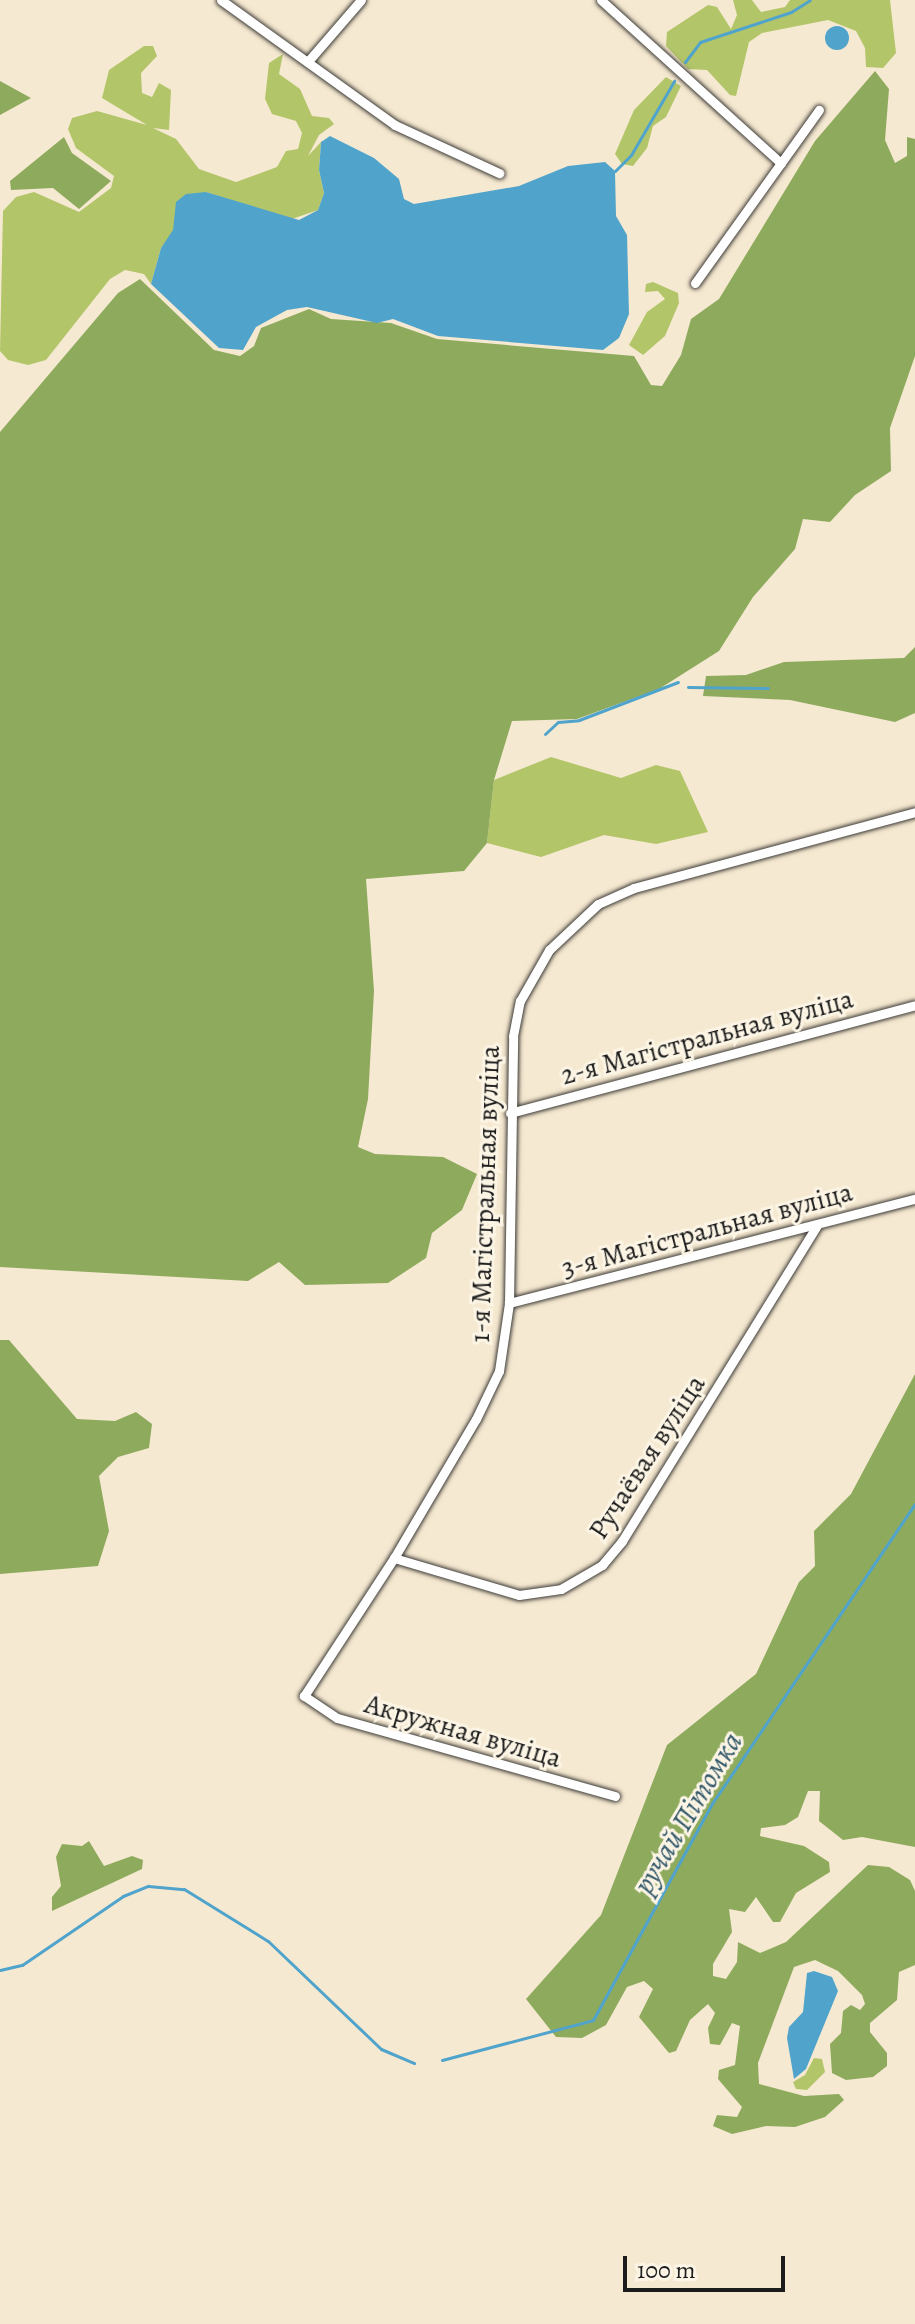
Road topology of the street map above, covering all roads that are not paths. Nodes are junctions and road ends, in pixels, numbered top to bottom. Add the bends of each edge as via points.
1 (221, 0) edge
2 (361, 0) edge
3 (601, 0) edge
4 (310, 59) junction
5 (819, 110) dead end
6 (781, 163) junction
7 (499, 173) dead end
8 (695, 283) dead end
9 (915, 812) edge
10 (915, 1005) edge
11 (510, 1113) junction
12 (915, 1199) edge
13 (817, 1225) junction
14 (509, 1303) junction
15 (394, 1558) junction
16 (304, 1696) joint
17 (615, 1796) dead end

1 - 4 street
2 - 4 street
3 - 6 street
4 - 7 street via 395,125
5 - 6 street
6 - 8 street
9 - 11 street, 1-я Магістральная вуліца via 679,873 598,904 549,950 520,1001 509,1070
10 - 11 street, 2-я Магістральная вуліца
11 - 14 street, 1-я Магістральная вуліца
12 - 13 street, 3-я Магістральная вуліца
13 - 14 street, 3-я Магістральная вуліца
13 - 15 street, Ручаёвая вуліца via 622,1541 602,1565 561,1589 519,1595
14 - 15 street, 1-я Магістральная вуліца via 499,1371
15 - 16 street, 1-я Магістральная вуліца
16 - 17 street, Акружная вуліца via 337,1718

